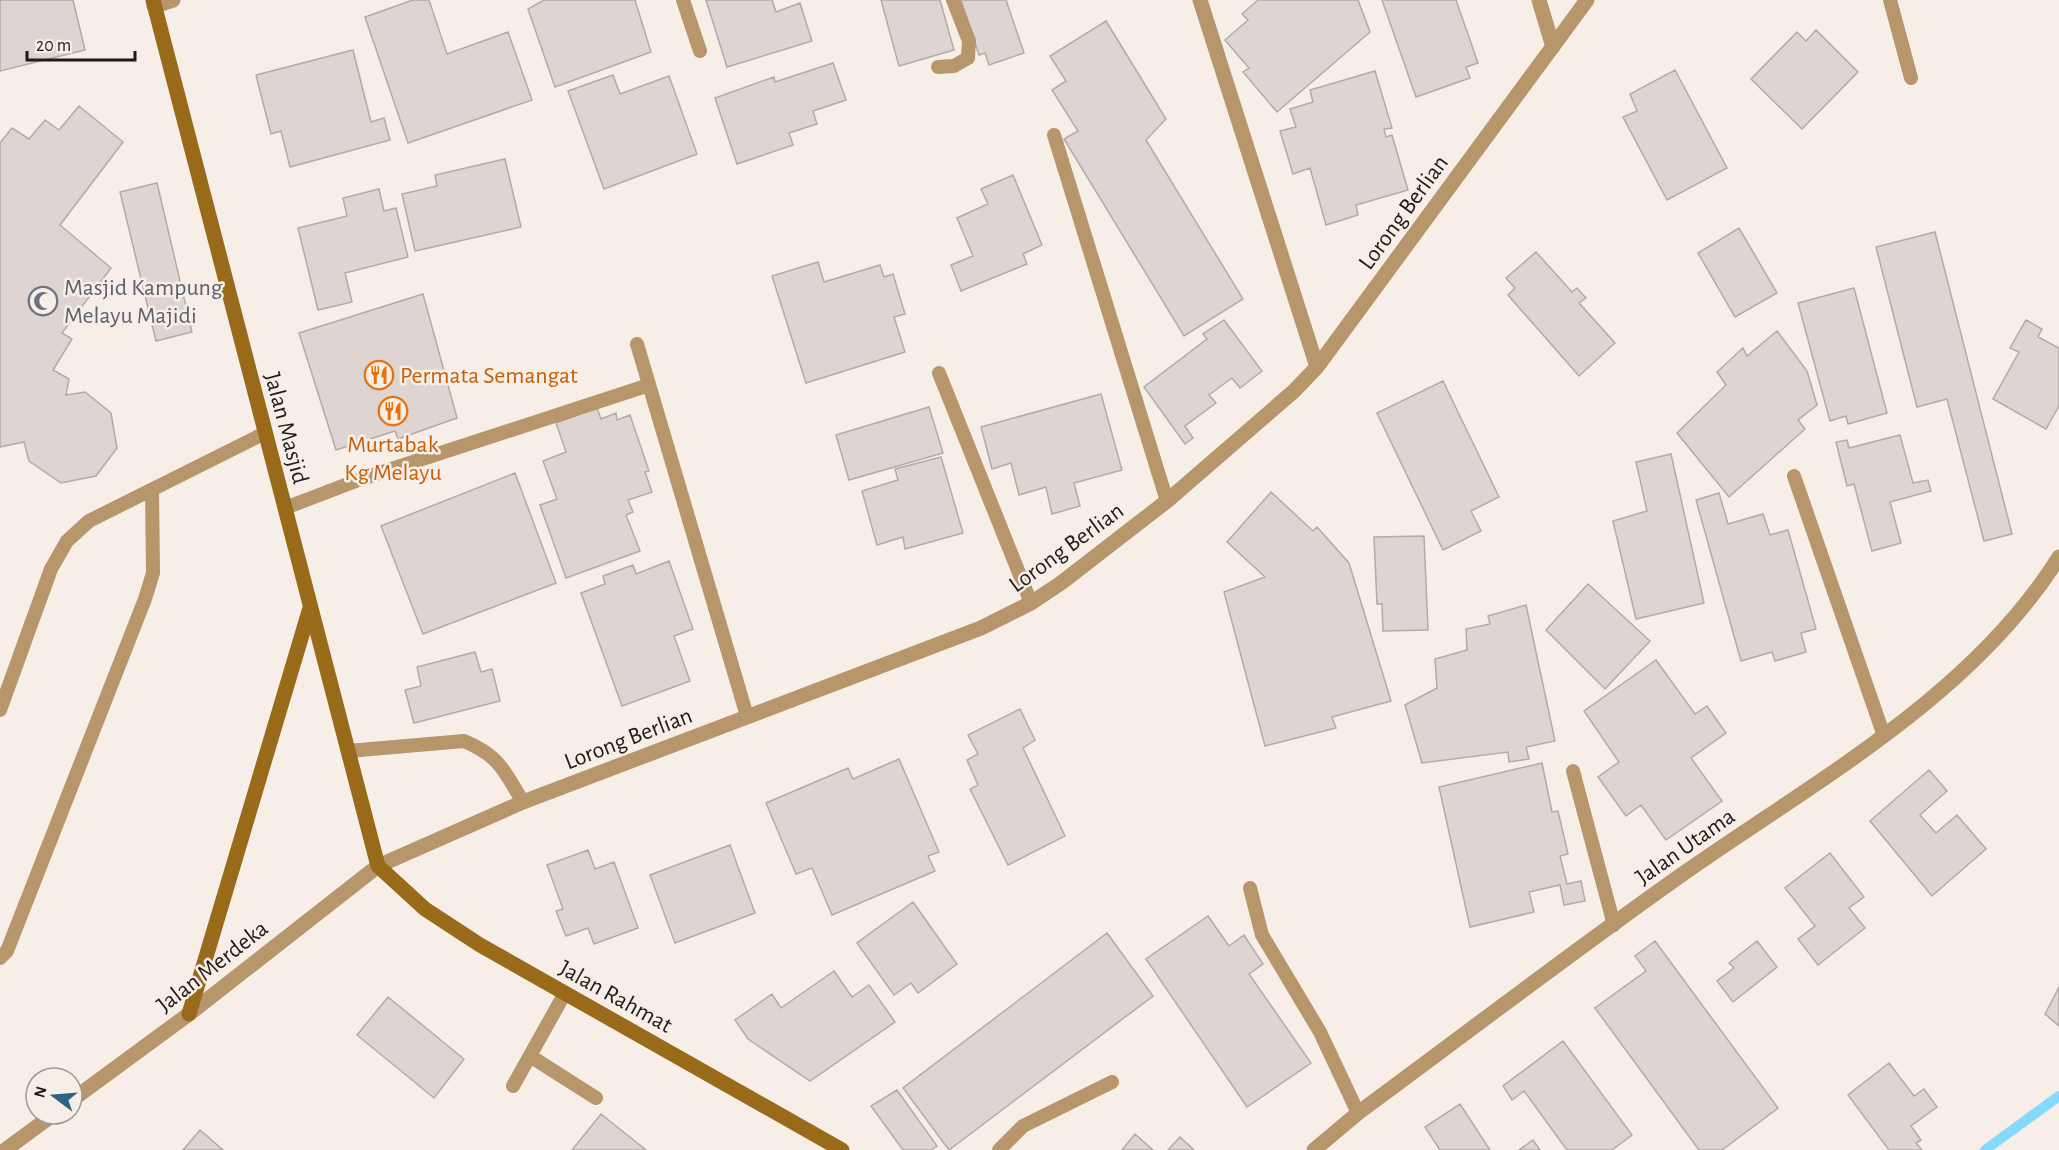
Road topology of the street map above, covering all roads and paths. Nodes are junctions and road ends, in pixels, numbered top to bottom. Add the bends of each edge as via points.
1 (173, 0) edge
2 (683, 0) edge
3 (953, 0) edge
4 (1200, 0) edge
5 (1539, 0) edge
6 (1587, 0) edge
7 (1890, 0) edge
8 (153, 3) edge
9 (1553, 47) junction
10 (700, 51) dead end
11 (938, 67) dead end
12 (1911, 78) dead end
13 (1054, 135) dead end
14 (637, 344) dead end
15 (1317, 367) junction
16 (939, 373) dead end
17 (649, 385) junction
18 (265, 433) junction
19 (1794, 476) dead end
20 (152, 490) junction
21 (1167, 501) junction
22 (285, 508) junction
23 (2059, 557) edge
24 (1031, 603) junction
25 (310, 608) junction
26 (0, 710) edge
27 (747, 716) junction
28 (1884, 736) junction
29 (348, 752) junction
30 (1573, 771) dead end
31 (523, 802) junction
32 (378, 866) junction
33 (1250, 888) dead end
34 (1614, 925) junction
35 (0, 958) edge
36 (565, 993) junction
37 (189, 1014) junction
38 (530, 1056) junction
39 (1112, 1082) dead end
40 (513, 1086) dead end
41 (84, 1091) edge
42 (596, 1098) dead end
43 (1358, 1113) junction
44 (38, 1126) edge
45 (837, 1149) edge
46 (5, 1150) edge
47 (999, 1150) edge
48 (1314, 1150) edge

1 - 8 street
2 - 10 lane
3 - 11 lane via 969,41 968,58 954,66
4 - 15 street
5 - 9 street
6 - 9 street, Lorong Berlian
7 - 12 lane
8 - 18 main road, Jalan Masjid
9 - 15 street, Lorong Berlian
13 - 21 lane
14 - 17 lane
15 - 21 street, Lorong Berlian
16 - 24 lane
17 - 22 lane via 361,479
17 - 27 lane
18 - 20 lane
18 - 22 main road, Jalan Masjid
19 - 28 lane
20 - 26 lane via 89,521 67,541 51,569
20 - 35 lane via 153,573 145,599 7,951
21 - 24 street, Lorong Berlian
22 - 25 main road, Jalan Masjid
23 - 28 street, Jalan Utama via 2015,617 1959,674
24 - 27 street, Lorong Berlian via 981,628
25 - 29 main road, Jalan Masjid
25 - 37 main road
27 - 31 street, Lorong Berlian
28 - 34 street, Jalan Utama
29 - 31 lane via 464,741 498,761
29 - 32 main road, Jalan Masjid
30 - 34 lane
31 - 32 street, Lorong Berlian
32 - 36 main road, Jalan Rahmat via 424,909
32 - 37 street, Jalan Merdeka
33 - 43 lane via 1262,935 1320,1032
34 - 43 street, Jalan Utama
36 - 38 lane
36 - 45 main road, Jalan Rahmat
37 - 41 street, Jalan Merdeka
38 - 40 lane
38 - 42 lane
39 - 47 lane via 1023,1126
43 - 48 street, Jalan Utama
44 - 46 street

